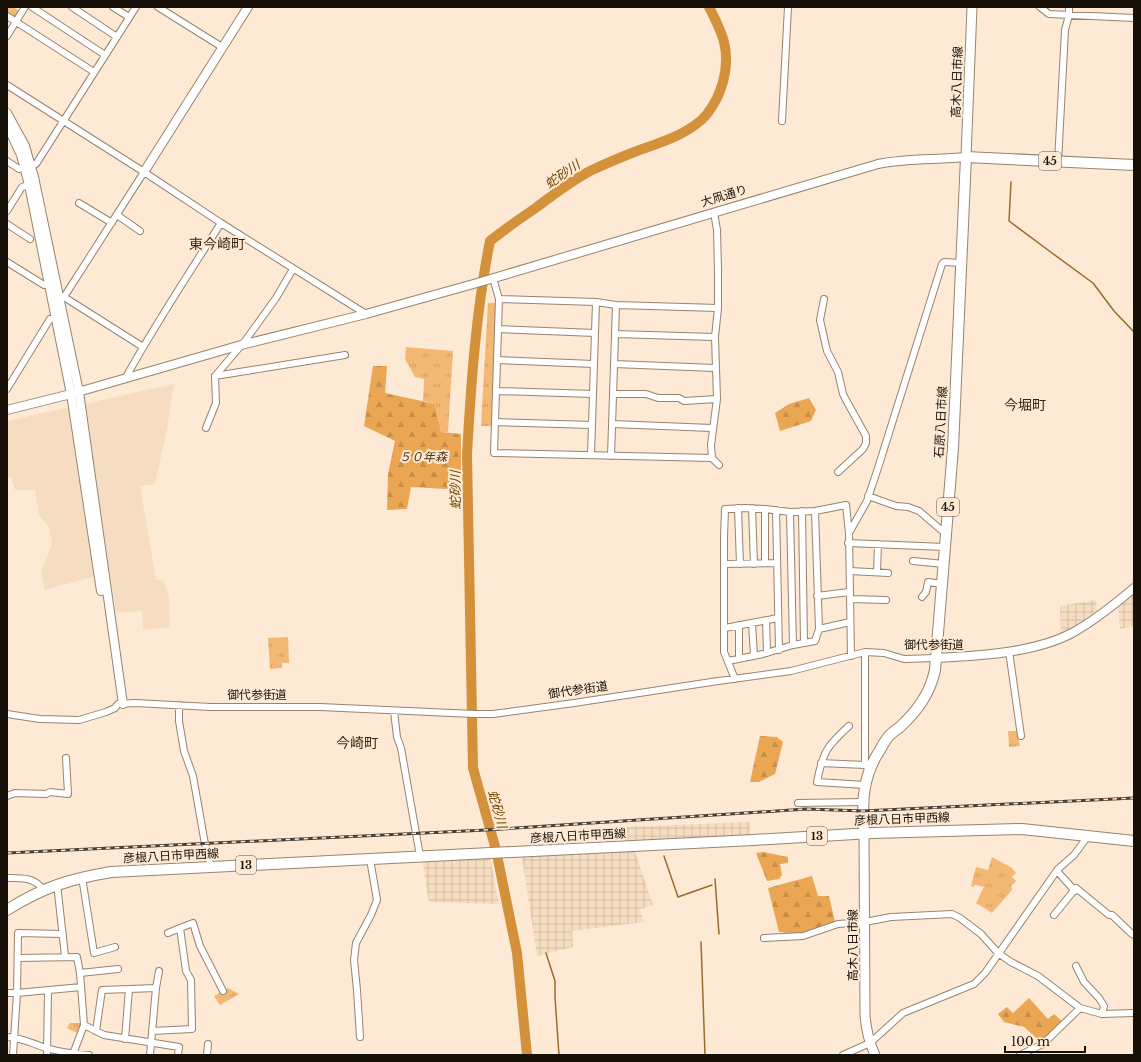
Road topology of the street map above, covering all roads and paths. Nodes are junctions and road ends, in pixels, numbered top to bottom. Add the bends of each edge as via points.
1 (32, 7) edge
2 (72, 7) edge
3 (113, 7) edge
4 (136, 7) edge
5 (158, 7) edge
6 (248, 7) edge
7 (788, 7) edge
8 (972, 7) edge
9 (1040, 7) edge
10 (1069, 7) edge
11 (22, 8) edge
12 (1069, 15) junction
13 (7, 16) edge
14 (129, 17) junction
15 (1134, 18) edge
16 (16, 22) junction
17 (7, 36) edge
18 (117, 37) junction
19 (222, 47) junction
20 (105, 55) junction
21 (94, 72) junction
22 (7, 85) edge
23 (7, 113) edge
24 (63, 121) junction
25 (782, 121) dead end
26 (7, 125) edge
27 (966, 157) junction
28 (7, 161) edge
29 (1058, 162) junction
30 (1134, 165) edge
31 (28, 166) junction
32 (144, 172) junction
33 (29, 185) junction
34 (79, 203) dead end
35 (7, 211) edge
36 (714, 212) junction
37 (117, 215) junction
38 (112, 223) junction
39 (221, 223) junction
40 (7, 224) edge
41 (140, 231) dead end
42 (30, 239) dead end
43 (7, 262) edge
44 (962, 263) junction
45 (293, 269) junction
46 (493, 278) junction
47 (49, 284) junction
48 (59, 299) junction
49 (499, 299) junction
50 (824, 299) dead end
51 (596, 302) junction
52 (616, 305) junction
53 (718, 308) junction
54 (366, 314) junction
55 (50, 319) dead end
56 (498, 329) junction
57 (595, 333) junction
58 (615, 334) junction
59 (715, 337) junction
60 (241, 345) junction
61 (143, 347) junction
62 (345, 355) dead end
63 (497, 360) junction
64 (594, 364) junction
65 (614, 364) junction
66 (715, 368) junction
67 (215, 376) junction
68 (125, 379) junction
69 (7, 389) edge
70 (496, 391) junction
71 (75, 393) junction
72 (593, 394) junction
73 (613, 394) junction
74 (716, 399) junction
75 (7, 410) edge
76 (495, 422) junction
77 (612, 424) junction
78 (592, 425) junction
79 (206, 428) dead end
80 (712, 428) junction
81 (591, 455) junction
82 (611, 456) junction
83 (712, 458) junction
84 (718, 465) dead end
85 (838, 472) dead end
86 (868, 496) junction
87 (738, 508) junction
88 (752, 508) junction
89 (765, 509) junction
90 (776, 510) junction
91 (802, 511) junction
92 (815, 511) junction
93 (790, 512) junction
94 (849, 534) junction
95 (946, 534) junction
96 (848, 543) junction
97 (878, 544) junction
98 (945, 547) junction
99 (913, 561) dead end
100 (765, 563) junction
101 (777, 563) junction
102 (724, 564) junction
103 (740, 564) junction
104 (754, 564) junction
105 (944, 564) junction
106 (850, 571) junction
107 (877, 572) junction
108 (888, 573) dead end
109 (942, 584) junction
110 (1134, 588) edge
111 (850, 595) junction
112 (817, 596) junction
113 (922, 597) dead end
114 (886, 600) dead end
115 (778, 618) junction
116 (766, 620) junction
117 (850, 622) junction
118 (752, 623) junction
119 (739, 625) junction
120 (725, 628) junction
121 (819, 629) junction
122 (804, 643) junction
123 (793, 645) junction
124 (779, 650) junction
125 (1009, 651) junction
126 (865, 652) junction
127 (766, 653) junction
128 (754, 656) junction
129 (851, 656) junction
130 (739, 658) junction
131 (935, 658) junction
132 (728, 661) junction
133 (735, 679) junction
134 (120, 704) junction
135 (179, 706) junction
136 (394, 711) junction
137 (7, 714) edge
138 (849, 726) dead end
139 (1021, 736) dead end
140 (66, 758) dead end
141 (821, 763) junction
142 (867, 767) junction
143 (865, 785) junction
144 (7, 796) edge
145 (863, 802) junction
146 (798, 803) dead end
147 (864, 833) junction
148 (1088, 836) junction
149 (1134, 841) edge
150 (420, 856) junction
151 (370, 859) junction
152 (211, 867) junction
153 (1057, 871) junction
154 (82, 877) junction
155 (7, 878) edge
156 (57, 884) junction
157 (43, 890) junction
158 (1075, 890) junction
159 (7, 910) edge
160 (1054, 915) dead end
161 (865, 922) junction
162 (180, 928) junction
163 (168, 933) dead end
164 (63, 934) junction
165 (1134, 934) edge
166 (764, 938) dead end
167 (115, 947) dead end
168 (998, 953) junction
169 (65, 956) junction
170 (18, 958) junction
171 (1076, 966) dead end
172 (118, 969) dead end
173 (159, 971) dead end
174 (80, 973) junction
175 (81, 988) junction
176 (156, 988) junction
177 (129, 989) junction
178 (223, 990) dead end
179 (48, 991) junction
180 (7, 993) edge
181 (18, 993) junction
182 (1080, 1008) junction
183 (1134, 1013) edge
184 (1102, 1014) junction
185 (84, 1025) junction
186 (96, 1030) junction
187 (152, 1031) junction
188 (7, 1037) edge
189 (14, 1037) junction
190 (360, 1037) dead end
191 (125, 1039) junction
192 (151, 1042) junction
193 (870, 1043) junction
194 (208, 1044) dead end
195 (48, 1052) edge
196 (73, 1054) junction
197 (14, 1055) edge
198 (89, 1055) edge
199 (150, 1055) edge
200 (178, 1055) edge
201 (206, 1055) edge
202 (843, 1055) edge
203 (875, 1055) edge
204 (1021, 1055) edge

1 - 20 street
2 - 18 street
3 - 14 street
4 - 14 street
5 - 19 street
6 - 19 street
7 - 25 street
8 - 27 main road, 高木八日市線
9 - 12 street via 1049,14
10 - 12 street
11 - 16 street
12 - 15 street
12 - 29 street via 1065,30
13 - 16 street
14 - 18 street
16 - 17 street
16 - 21 street
18 - 20 street
19 - 32 street
20 - 21 street
21 - 24 street
22 - 24 street
23 - 31 street via 25,146
24 - 31 street via 36,164
24 - 32 street
26 - 31 street
27 - 29 main road, 45
27 - 36 street, 大凧通り via 878,164
27 - 44 main road, 石原八日市線 / 45
28 - 31 street via 19,169
29 - 30 main road, 45
31 - 33 street
31 - 48 street via 34,177
32 - 37 street
32 - 39 street
33 - 35 street via 22,187
33 - 47 street
34 - 38 street
36 - 46 street, 大凧通り
36 - 53 street via 718,243
37 - 38 street
37 - 41 street
38 - 48 street
39 - 45 street
39 - 61 street
40 - 42 street
43 - 47 street via 44,285
44 - 86 street via 942,264
44 - 95 main road, 石原八日市線 / 45
45 - 54 street
45 - 60 street via 276,298
46 - 49 street
46 - 54 street, 大凧通り
47 - 48 street
48 - 61 street
48 - 71 street
49 - 51 street
49 - 56 street
50 - 85 street via 820,320 827,351 838,372 843,394 866,436 863,449
51 - 52 street
51 - 57 street
52 - 53 street
52 - 58 street
53 - 59 street
54 - 60 street, 大凧通り
55 - 69 street
56 - 57 street
56 - 63 street
57 - 64 street
58 - 59 street
58 - 65 street
59 - 66 street
60 - 67 street
60 - 68 street, 大凧通り
61 - 68 street
62 - 67 street
63 - 64 street
63 - 70 street
64 - 72 street
65 - 66 street
65 - 73 street
66 - 74 street
67 - 79 street via 216,403
68 - 71 street, 大凧通り
70 - 72 street
70 - 76 street
71 - 75 street, 大凧通り
71 - 134 street
72 - 78 street
73 - 74 street via 646,394 658,398 679,398 684,401
73 - 77 street
74 - 80 street
76 - 78 street
76 - 81 street via 494,453
77 - 80 street
77 - 82 street
78 - 81 street
80 - 83 street
81 - 82 street
82 - 83 street
83 - 84 street
86 - 94 street
86 - 95 street via 919,511
87 - 88 street
87 - 102 street via 725,509
87 - 103 street
88 - 89 street
88 - 104 street
89 - 90 street
89 - 100 street
90 - 93 street
90 - 101 street
91 - 92 street
91 - 93 street
91 - 122 street
92 - 94 street via 846,505
92 - 112 street
93 - 123 street
94 - 96 street
95 - 98 main road, 石原八日市線 / 45
96 - 97 street
96 - 106 street
97 - 98 street
97 - 107 street
98 - 105 main road, 石原八日市線 / 45
99 - 105 street
100 - 101 street
100 - 104 street
101 - 115 street
102 - 103 street
102 - 120 street
103 - 104 street
105 - 109 main road, 石原八日市線 / 45
106 - 107 street
106 - 111 street
107 - 108 street
109 - 113 street via 928,582
109 - 131 main road, 石原八日市線 / 45
110 - 125 street, 御代参街道 via 1071,633 1041,645
111 - 112 street
111 - 114 street
111 - 117 street
112 - 121 street
115 - 116 street
115 - 124 street
116 - 118 street
116 - 127 street
117 - 121 street
117 - 129 street
118 - 119 street
118 - 128 street
119 - 120 street
119 - 130 street
120 - 132 street via 724,652
121 - 122 street via 815,641
122 - 123 street
123 - 124 street
124 - 127 street
125 - 131 street, 御代参街道 via 970,657
125 - 139 street
126 - 129 street, 御代参街道
126 - 131 street, 御代参街道 via 884,653 904,659
126 - 142 street
127 - 128 street
128 - 130 street
129 - 133 street, 御代参街道 via 791,671
130 - 132 street
131 - 142 main road, 石原八日市線 / 45 via 932,682 925,699 911,716 888,736
132 - 133 street
133 - 136 street, 御代参街道 via 493,714
134 - 135 street, 御代参街道 via 135,702
134 - 137 street, 御代参街道 via 106,712 79,720 40,719
135 - 136 street, 御代参街道 via 320,707
135 - 152 street via 184,751 193,776
136 - 150 street
138 - 141 street via 825,751
140 - 144 street via 68,794 15,793
141 - 142 street
141 - 143 street via 817,782
142 - 143 main road, 石原八日市線 / 45
143 - 145 main road, 石原八日市線 / 45
145 - 146 street
145 - 147 main road, 石原八日市線 / 45
147 - 148 main road, 彦根八日市甲西線 / 13 via 1022,828
147 - 150 main road, 彦根八日市甲西線 / 13
147 - 161 main road, 高木八日市線
148 - 149 main road, 彦根八日市甲西線 / 13
148 - 153 street via 1074,855
150 - 151 main road, 彦根八日市甲西線 / 13
151 - 152 main road, 彦根八日市甲西線 / 13
151 - 190 street via 377,900 356,943 354,960
152 - 154 main road, 彦根八日市甲西線 / 13 via 111,872
153 - 158 street
153 - 168 street
154 - 156 main road, 彦根八日市甲西線 / 13
154 - 167 street via 94,953
155 - 157 street via 31,880 39,884
156 - 157 main road, 彦根八日市甲西線 / 13
156 - 164 street
157 - 159 main road, 彦根八日市甲西線 / 13
158 - 160 street
158 - 165 street via 1076,888
161 - 166 street via 838,924 803,936
161 - 168 street via 891,917 952,914 981,934
161 - 193 main road, 高木八日市線 via 864,1002
162 - 163 street
162 - 178 street via 193,923 200,946
162 - 187 street via 186,971 191,980 192,1029
164 - 169 street
164 - 170 street via 18,933
168 - 182 street via 1038,976
168 - 193 street via 974,984 903,1013
169 - 170 street
169 - 174 street via 77,957
170 - 181 street
171 - 184 street via 1084,982 1104,1006
172 - 174 street
173 - 176 street
174 - 175 street
175 - 179 street
175 - 185 street
176 - 177 street
176 - 187 street
177 - 186 street via 102,990
177 - 191 street
179 - 181 street
179 - 195 street
180 - 181 street
181 - 189 street
182 - 184 street
182 - 204 street via 1043,1044
183 - 184 street
185 - 186 street
185 - 196 street
186 - 191 street via 104,1035
187 - 192 street
188 - 189 street
189 - 195 street
189 - 197 street
191 - 192 street
192 - 199 street
192 - 200 street via 179,1047
193 - 202 street
193 - 203 main road, 高木八日市線
194 - 201 street
195 - 196 street
196 - 198 street

